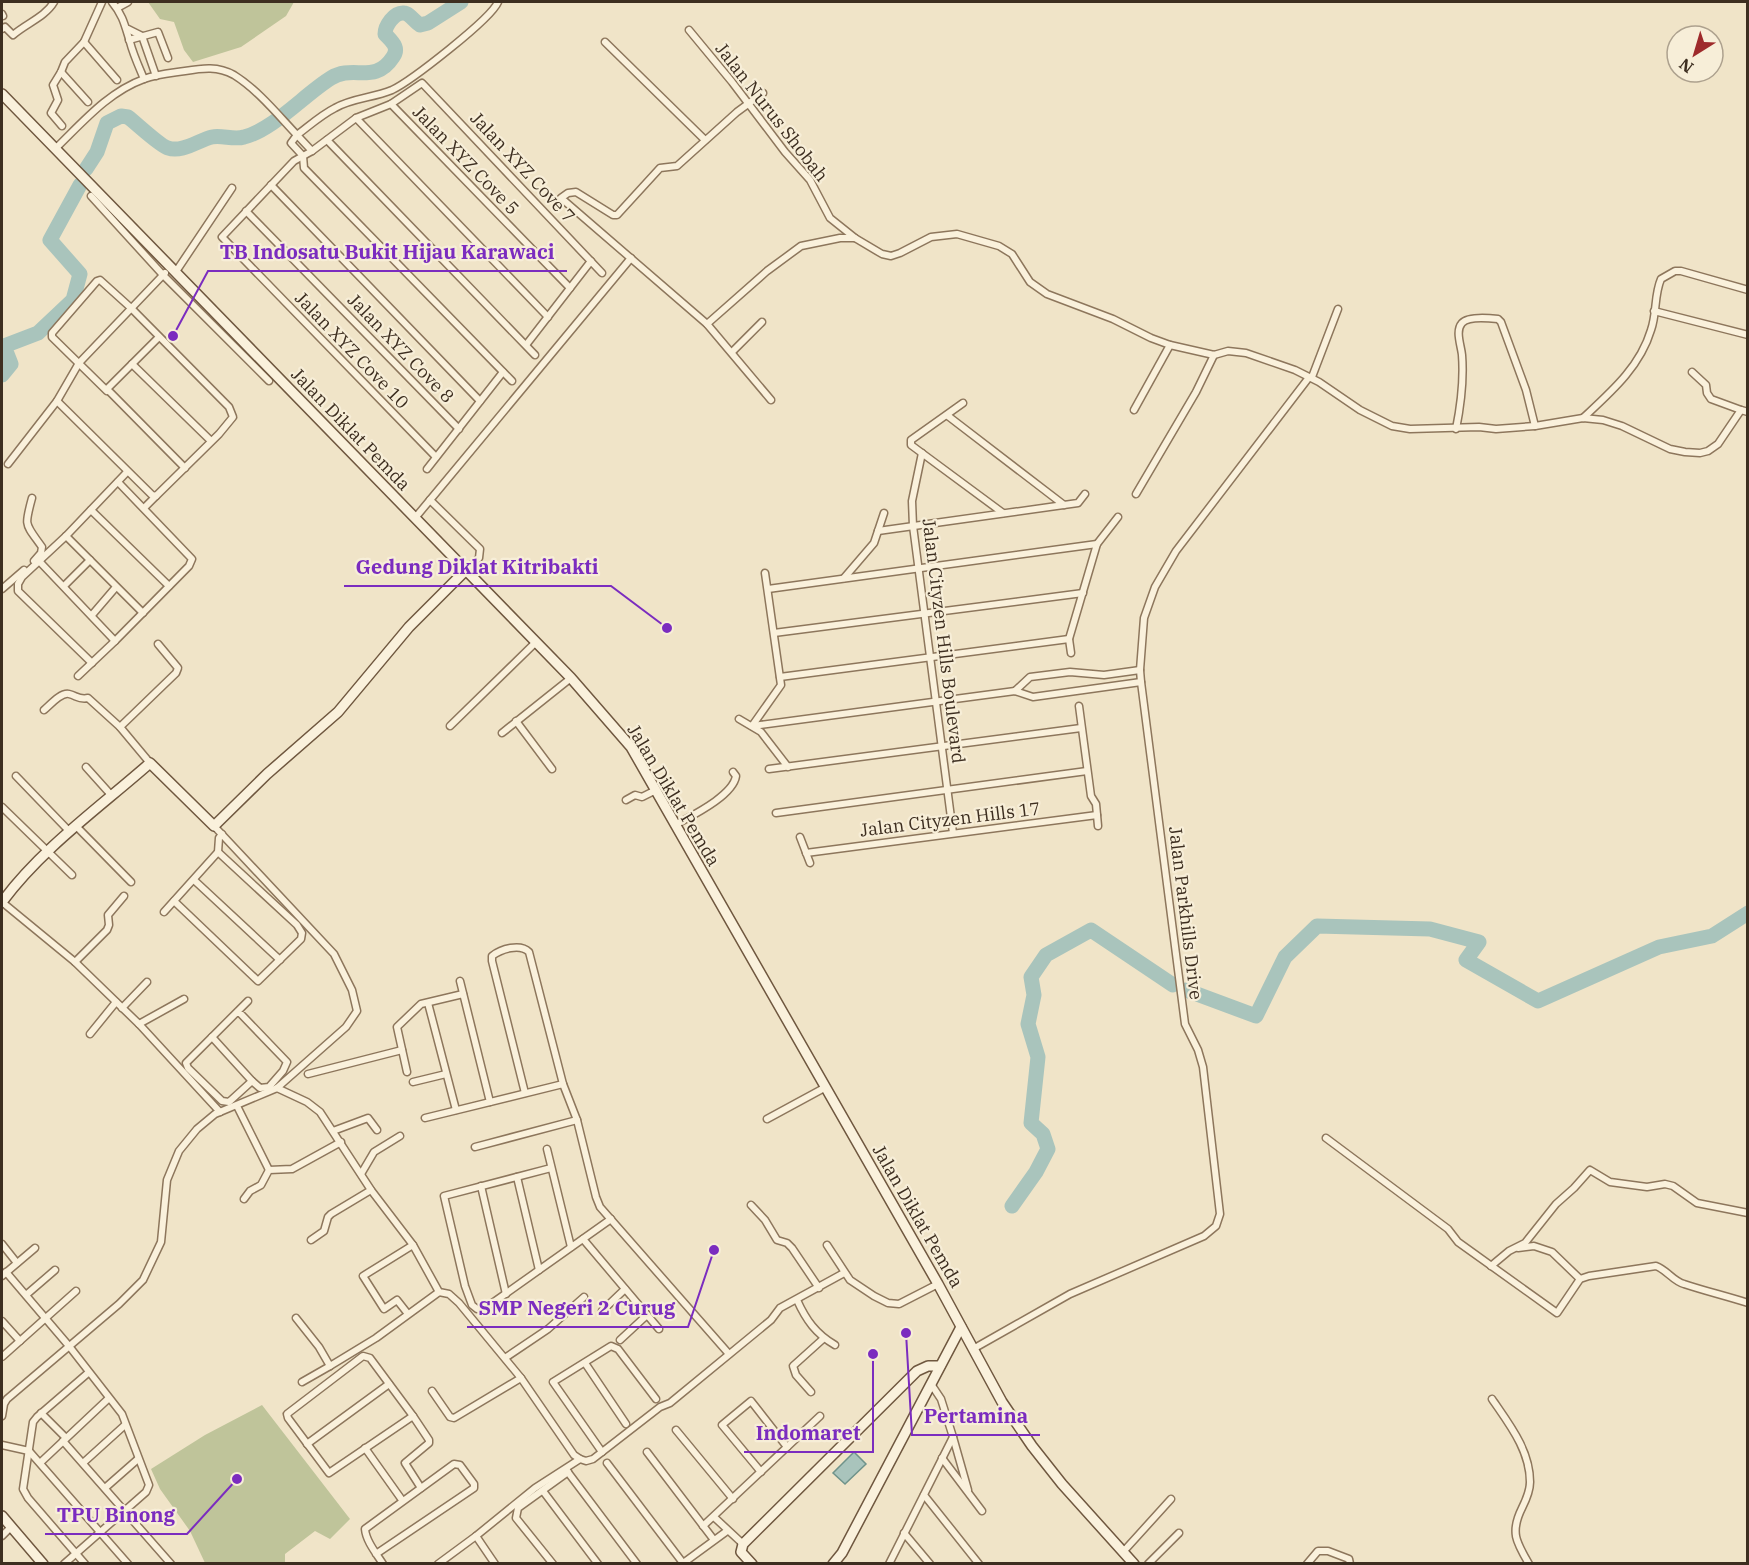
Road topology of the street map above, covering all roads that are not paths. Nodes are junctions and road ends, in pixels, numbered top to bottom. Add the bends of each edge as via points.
1 (54, 2) edge
2 (102, 2) edge
3 (112, 2) edge
4 (128, 2) edge
5 (498, 2) edge
6 (117, 8) junction
7 (2, 29) edge
8 (128, 29) junction
9 (689, 30) dead end
10 (142, 36) junction
11 (129, 40) junction
12 (84, 42) junction
13 (605, 42) dead end
14 (168, 58) dead end
15 (61, 72) junction
16 (156, 76) junction
17 (144, 79) junction
18 (117, 80) dead end
19 (763, 93) dead end
20 (2, 94) edge
21 (88, 102) dead end
22 (749, 102) junction
23 (391, 104) junction
24 (356, 118) junction
25 (62, 126) dead end
26 (297, 135) junction
27 (327, 140) junction
28 (705, 140) junction
29 (55, 149) junction
30 (312, 151) junction
31 (303, 156) junction
32 (271, 185) junction
33 (232, 188) dead end
34 (91, 196) dead end
35 (246, 211) junction
36 (132, 235) junction
37 (855, 238) junction
38 (631, 258) junction
39 (591, 261) junction
40 (170, 272) junction
41 (602, 273) dead end
42 (570, 288) junction
43 (1748, 290) edge
44 (131, 308) junction
45 (1338, 309) dead end
46 (1654, 310) junction
47 (548, 317) junction
48 (762, 322) dead end
49 (707, 324) junction
50 (1748, 335) edge
51 (159, 337) junction
52 (238, 344) junction
53 (526, 345) junction
54 (1170, 345) junction
55 (732, 352) junction
56 (535, 355) dead end
57 (1214, 355) junction
58 (79, 363) junction
59 (132, 364) junction
60 (503, 372) junction
61 (1692, 372) dead end
62 (1310, 379) junction
63 (269, 381) dead end
64 (512, 381) dead end
65 (107, 391) junction
66 (771, 400) dead end
67 (57, 401) junction
68 (480, 401) junction
69 (963, 403) dead end
70 (1134, 410) dead end
71 (1744, 411) edge
72 (948, 416) junction
73 (1583, 418) junction
74 (1535, 426) junction
75 (459, 429) junction
76 (1456, 429) junction
77 (211, 441) junction
78 (922, 453) junction
79 (436, 457) junction
80 (8, 464) dead end
81 (185, 468) junction
82 (427, 469) dead end
83 (127, 472) junction
84 (118, 482) junction
85 (1085, 494) dead end
86 (1136, 494) dead end
87 (156, 496) junction
88 (32, 498) dead end
89 (430, 500) junction
90 (1065, 505) junction
91 (144, 508) junction
92 (91, 510) junction
93 (884, 513) dead end
94 (1003, 513) junction
95 (1118, 517) dead end
96 (415, 518) junction
97 (913, 526) junction
98 (878, 531) junction
99 (66, 536) junction
100 (1097, 544) junction
101 (90, 560) junction
102 (39, 561) junction
103 (918, 568) junction
104 (466, 570) junction
105 (765, 573) dead end
106 (844, 578) junction
107 (64, 586) junction
108 (169, 586) junction
109 (116, 587) junction
110 (2, 589) edge
111 (768, 589) junction
112 (1083, 593) junction
113 (143, 613) junction
114 (924, 613) junction
115 (92, 615) junction
116 (774, 633) junction
117 (1069, 639) junction
118 (115, 641) junction
119 (536, 642) junction
120 (158, 644) dead end
121 (1071, 653) dead end
122 (930, 658) junction
123 (92, 663) junction
124 (1140, 670) junction
125 (78, 676) dead end
126 (571, 678) junction
127 (780, 678) junction
128 (1141, 682) junction
129 (1015, 692) junction
130 (936, 702) junction
131 (1078, 706) dead end
132 (44, 710) dead end
133 (740, 719) dead end
134 (516, 721) junction
135 (450, 726) dead end
136 (752, 726) junction
137 (120, 727) junction
138 (1081, 728) junction
139 (502, 733) dead end
140 (942, 746) junction
141 (150, 763) junction
142 (86, 766) dead end
143 (788, 767) junction
144 (552, 769) dead end
145 (769, 769) dead end
146 (1087, 771) junction
147 (733, 772) dead end
148 (16, 776) dead end
149 (948, 789) junction
150 (656, 790) junction
151 (112, 796) junction
152 (626, 800) dead end
153 (2, 807) edge
154 (776, 813) dead end
155 (1097, 815) junction
156 (675, 825) junction
157 (214, 826) junction
158 (1098, 826) dead end
159 (73, 829) junction
160 (953, 833) junction
161 (222, 834) junction
162 (800, 837) dead end
163 (48, 852) junction
164 (218, 852) junction
165 (806, 853) junction
166 (810, 863) dead end
167 (72, 875) dead end
168 (194, 880) junction
169 (132, 882) dead end
170 (124, 896) dead end
171 (174, 901) junction
172 (2, 902) edge
173 (164, 912) dead end
174 (280, 960) junction
175 (75, 962) junction
176 (460, 981) dead end
177 (147, 982) dead end
178 (463, 994) junction
179 (184, 999) dead end
180 (248, 1001) dead end
181 (116, 1002) junction
182 (428, 1002) junction
183 (122, 1008) junction
184 (238, 1011) junction
185 (139, 1024) junction
186 (90, 1034) dead end
187 (212, 1037) junction
188 (402, 1050) junction
189 (407, 1072) dead end
190 (308, 1074) dead end
191 (446, 1074) junction
192 (252, 1081) junction
193 (412, 1082) dead end
194 (563, 1084) junction
195 (826, 1087) junction
196 (277, 1088) junction
197 (525, 1093) junction
198 (226, 1102) junction
199 (490, 1102) junction
200 (237, 1106) junction
201 (456, 1110) junction
202 (223, 1111) junction
203 (425, 1118) dead end
204 (767, 1119) dead end
205 (577, 1120) junction
206 (376, 1130) dead end
207 (333, 1131) junction
208 (400, 1136) dead end
209 (1326, 1138) dead end
210 (341, 1142) junction
211 (475, 1148) dead end
212 (547, 1149) dead end
213 (551, 1168) junction
214 (269, 1170) junction
215 (361, 1174) junction
216 (517, 1177) junction
217 (481, 1186) junction
218 (371, 1190) junction
219 (244, 1199) dead end
220 (751, 1205) dead end
221 (1748, 1213) edge
222 (611, 1219) junction
223 (583, 1239) junction
224 (311, 1240) dead end
225 (2, 1244) edge
226 (413, 1245) junction
227 (827, 1245) dead end
228 (571, 1247) junction
229 (35, 1248) dead end
230 (1516, 1248) junction
231 (17, 1263) junction
232 (1491, 1266) junction
233 (55, 1270) dead end
234 (539, 1270) junction
235 (844, 1273) junction
236 (4, 1274) edge
237 (1580, 1280) junction
238 (938, 1284) junction
239 (819, 1288) junction
240 (625, 1289) junction
241 (76, 1291) dead end
242 (439, 1292) junction
243 (506, 1294) junction
244 (26, 1295) junction
245 (584, 1297) dead end
246 (797, 1300) junction
247 (1748, 1303) edge
248 (602, 1311) dead end
249 (408, 1314) junction
250 (647, 1315) junction
251 (46, 1318) junction
252 (296, 1318) dead end
253 (2, 1321) edge
254 (961, 1327) junction
255 (659, 1329) dead end
256 (823, 1339) junction
257 (620, 1340) dead end
258 (20, 1341) junction
259 (835, 1345) dead end
260 (69, 1346) junction
261 (973, 1348) junction
262 (729, 1354) junction
263 (2, 1357) edge
264 (505, 1358) junction
265 (585, 1363) junction
266 (330, 1366) junction
267 (940, 1366) junction
268 (88, 1373) junction
269 (521, 1378) junction
270 (302, 1382) dead end
271 (389, 1384) junction
272 (931, 1384) junction
273 (432, 1391) dead end
274 (811, 1392) dead end
275 (108, 1399) junction
276 (1492, 1399) dead end
277 (656, 1400) dead end
278 (41, 1413) junction
279 (2, 1416) edge
280 (413, 1416) junction
281 (820, 1416) dead end
282 (626, 1424) dead end
283 (126, 1425) junction
284 (676, 1430) dead end
285 (953, 1437) junction
286 (64, 1440) junction
287 (307, 1444) junction
288 (2, 1445) edge
289 (787, 1447) junction
290 (365, 1448) junction
291 (28, 1451) junction
292 (602, 1452) junction
293 (647, 1452) dead end
294 (942, 1458) junction
295 (138, 1459) junction
296 (580, 1459) junction
297 (41, 1462) junction
298 (608, 1463) dead end
299 (83, 1464) junction
300 (567, 1470) junction
301 (761, 1472) junction
302 (105, 1488) junction
303 (421, 1488) junction
304 (543, 1491) junction
305 (969, 1493) junction
306 (924, 1495) junction
307 (733, 1499) junction
308 (1171, 1499) dead end
309 (402, 1500) junction
310 (124, 1511) junction
311 (982, 1511) dead end
312 (2, 1516) edge
313 (714, 1516) junction
314 (703, 1526) junction
315 (11, 1527) junction
316 (728, 1530) junction
317 (100, 1532) junction
318 (904, 1533) junction
319 (1179, 1533) dead end
320 (2, 1536) edge
321 (476, 1536) junction
322 (714, 1540) junction
323 (743, 1544) junction
324 (1123, 1552) junction
325 (76, 1553) junction
326 (376, 1554) junction
327 (44, 1563) edge
328 (64, 1563) edge
329 (85, 1563) edge
330 (128, 1563) edge
331 (171, 1563) edge
332 (383, 1563) edge
333 (438, 1563) edge
334 (495, 1563) edge
335 (553, 1563) edge
336 (598, 1563) edge
337 (638, 1563) edge
338 (683, 1563) edge
339 (752, 1563) edge
340 (833, 1563) edge
341 (889, 1563) edge
342 (930, 1563) edge
343 (979, 1563) edge
344 (1131, 1563) edge
345 (1148, 1563) edge
346 (1307, 1563) edge
347 (1350, 1563) edge
348 (1529, 1563) edge

1 - 7 street via 44,15 13,35 5,27
2 - 12 street
3 - 6 street
4 - 6 street
5 - 26 street via 486,19 406,82 390,91 350,100
6 - 8 street
8 - 10 street
8 - 11 street
9 - 22 street, Jalan Nurus Shobah
10 - 11 street
10 - 14 street via 158,32
10 - 16 street
11 - 17 street
12 - 15 street via 64,62
12 - 18 street
13 - 28 street
15 - 21 street
15 - 25 street via 53,85 58,100 51,113
16 - 17 street
16 - 26 street via 202,68 234,75 250,86
17 - 29 street via 99,107
19 - 22 street
20 - 29 street, Jalan Diklat Pemda
22 - 28 street
22 - 37 street, Jalan Nurus Shobah via 814,185 830,218
23 - 24 street
23 - 39 street, Jalan XYZ Cove 7 via 422,83
23 - 42 street, Jalan XYZ Cove 5
24 - 27 street
24 - 47 street
26 - 30 street
26 - 31 street via 291,143
27 - 30 street
27 - 53 street
28 - 38 street via 677,166 660,168 617,215 576,192 561,198
29 - 36 street, Jalan Diklat Pemda
30 - 31 street
31 - 32 street via 294,160
31 - 60 street via 304,168
32 - 35 street
32 - 68 street
33 - 40 street
34 - 36 street
35 - 75 street, Jalan XYZ Cove 8
35 - 79 street, Jalan XYZ Cove 10 via 222,237
36 - 40 street, Jalan Diklat Pemda
37 - 49 street via 801,246
37 - 54 street, Jalan Nurus Shobah via 891,256 945,234 999,246 1012,254 1030,282 1047,294
38 - 49 street
38 - 89 street
39 - 41 street, Jalan XYZ Cove 7
39 - 42 street
40 - 44 street
40 - 52 street, Jalan Diklat Pemda
42 - 47 street
43 - 46 street via 1676,271 1661,279
44 - 51 street
44 - 58 street
44 - 58 street via 97,281 52,333
45 - 62 street, Jalan Parkhills Drive
46 - 50 street
46 - 73 street via 1652,328 1638,359
47 - 53 street
48 - 55 street
49 - 55 street
51 - 59 street
51 - 77 street via 233,412 232,420
52 - 63 street
52 - 96 street, Jalan Diklat Pemda
53 - 56 street
54 - 57 street, Jalan Nurus Shobah
54 - 70 street
55 - 66 street
57 - 62 street, Jalan Nurus Shobah via 1228,351 1245,354 1295,370
57 - 86 street
58 - 65 street
58 - 67 street
59 - 65 street
59 - 77 street
60 - 64 street
60 - 68 street
61 - 71 street via 1706,385 1711,399
62 - 76 street, Jalan Nurus Shobah via 1392,426
62 - 124 street, Jalan Parkhills Drive via 1176,551 1155,587 1144,618
65 - 81 street
67 - 80 street
67 - 83 street
68 - 75 street
69 - 72 street
71 - 73 street via 1718,444 1700,453 1670,449 1622,426
72 - 78 street via 911,440 911,445
72 - 90 street
73 - 74 street, Jalan Nurus Shobah
74 - 76 street, Jalan Nurus Shobah
74 - 76 street via 1501,322 1491,318 1465,320 1460,325 1463,375
75 - 79 street
77 - 81 street
78 - 94 street
78 - 97 street, Jalan Cityzen Hills Boulevard via 912,501
79 - 82 street
81 - 87 street
83 - 84 street
83 - 87 street
84 - 91 street
84 - 92 street
85 - 90 street via 1078,503
87 - 91 street
88 - 110 street via 27,528 42,547 41,553
89 - 96 street
89 - 104 street via 480,549 479,558
90 - 94 street
91 - 108 street via 192,560
92 - 99 street
92 - 108 street
93 - 98 street
94 - 97 street
95 - 100 street
96 - 104 street, Jalan Diklat Pemda
97 - 98 street
97 - 103 street, Jalan Cityzen Hills Boulevard
98 - 106 street via 874,543
99 - 101 street
99 - 102 street
100 - 103 street
100 - 112 street
101 - 107 street
101 - 109 street
102 - 107 street
102 - 123 street via 22,577 18,591
103 - 106 street
103 - 114 street, Jalan Cityzen Hills Boulevard
104 - 119 street, Jalan Diklat Pemda
104 - 157 street via 410,627 338,712
105 - 111 street
106 - 111 street
107 - 115 street
108 - 113 street
109 - 113 street
109 - 115 street
111 - 116 street
112 - 114 street
112 - 117 street
113 - 118 street
114 - 116 street
114 - 122 street, Jalan Cityzen Hills Boulevard
115 - 118 street
116 - 127 street
117 - 121 street
117 - 122 street
118 - 123 street
119 - 126 street, Jalan Diklat Pemda
119 - 135 street
120 - 137 street via 178,668 176,673
122 - 127 street
122 - 130 street, Jalan Cityzen Hills Boulevard
123 - 125 street
124 - 128 street, Jalan Parkhills Drive
124 - 129 street via 1030,677
126 - 134 street
126 - 150 street, Jalan Diklat Pemda via 630,747
127 - 136 street via 781,685
128 - 129 street via 1033,697
128 - 261 street, Jalan Parkhills Drive via 1185,1024 1203,1067 1220,1214 1216,1226 1204,1236 1070,1294
129 - 130 street
130 - 136 street
130 - 140 street, Jalan Cityzen Hills Boulevard
131 - 138 street
132 - 137 street via 63,694 88,698
133 - 136 street
134 - 139 street
134 - 144 street
136 - 143 street
137 - 141 street
138 - 140 street
138 - 146 street
140 - 143 street
140 - 149 street, Jalan Cityzen Hills Boulevard
141 - 151 street
141 - 157 street
142 - 151 street
143 - 145 street
146 - 149 street
146 - 155 street
147 - 156 street via 734,782 723,794
148 - 159 street
149 - 154 street
149 - 160 street, Jalan Cityzen Hills Boulevard
150 - 152 street
150 - 156 street, Jalan Diklat Pemda
151 - 159 street
153 - 163 street
155 - 158 street
155 - 160 street, Jalan Cityzen Hills 17
156 - 195 street, Jalan Diklat Pemda
157 - 161 street
159 - 163 street
159 - 169 street
160 - 165 street, Jalan Cityzen Hills 17
161 - 164 street
161 - 196 street via 334,954 352,990 357,1011 346,1027
162 - 165 street
163 - 167 street
163 - 172 street
164 - 168 street
164 - 174 street via 302,933 301,939
165 - 166 street
168 - 171 street
168 - 174 street
170 - 175 street via 108,915 107,930
171 - 173 street
171 - 174 street via 256,980 260,981
172 - 175 street
175 - 181 street
176 - 178 street
177 - 183 street
178 - 182 street
178 - 199 street
179 - 185 street
180 - 184 street
181 - 183 street
181 - 186 street
182 - 188 street via 397,1027
182 - 191 street
183 - 185 street
184 - 187 street
184 - 192 street via 287,1062 269,1087 260,1088
185 - 202 street
187 - 192 street
187 - 198 street via 186,1064
188 - 189 street
188 - 190 street
191 - 193 street
191 - 201 street
192 - 198 street
194 - 197 street
194 - 197 street via 529,952 520,946 497,952 492,961
194 - 205 street
195 - 204 street
195 - 238 street, Jalan Diklat Pemda
196 - 200 street
196 - 207 street via 315,1106
197 - 199 street
198 - 202 street
199 - 201 street
200 - 202 street
200 - 214 street
201 - 203 street
202 - 260 street via 197,1129 179,1151 167,1180 160,1242 143,1280
205 - 211 street
205 - 222 street via 596,1197
206 - 207 street via 368,1118
207 - 210 street
208 - 215 street via 374,1152
209 - 232 street
210 - 214 street via 289,1170
210 - 215 street
212 - 213 street
213 - 216 street
213 - 228 street
214 - 219 street via 261,1185
215 - 218 street
216 - 217 street
216 - 234 street
217 - 243 street
217 - 243 street via 444,1196 472,1305 484,1309
218 - 224 street via 330,1214 324,1231
218 - 226 street
220 - 239 street via 777,1240 792,1248
221 - 230 street via 1697,1203 1673,1186 1610,1182 1590,1170 1556,1204 1526,1243
222 - 223 street
222 - 262 street
223 - 228 street
223 - 240 street
225 - 231 street
226 - 242 street
226 - 249 street via 363,1276 384,1309 397,1300
227 - 235 street
228 - 234 street
229 - 231 street
230 - 232 street
230 - 237 street via 1534,1246 1552,1252
231 - 236 street
232 - 237 street via 1557,1313
233 - 244 street
234 - 243 street
235 - 238 street via 874,1296 894,1304
235 - 239 street
236 - 244 street
237 - 247 street via 1659,1267 1684,1284
238 - 254 street, Jalan Diklat Pemda
239 - 246 street
240 - 248 street
240 - 250 street
241 - 251 street
242 - 249 street
242 - 264 street via 449,1294 459,1303
244 - 251 street
245 - 264 street via 548,1329
246 - 256 street via 805,1318
246 - 262 street via 780,1308
249 - 266 street
250 - 255 street
250 - 257 street
251 - 258 street
251 - 260 street
252 - 266 street
253 - 258 street
254 - 261 street, Jalan Diklat Pemda
254 - 267 street
256 - 259 street
256 - 274 street via 793,1366
258 - 263 street
260 - 268 street
260 - 279 street via 8,1399
261 - 324 street, Jalan Diklat Pemda via 1002,1402 1032,1446
262 - 292 street
264 - 269 street
265 - 277 street via 611,1346 616,1347
265 - 282 street
265 - 292 street via 553,1382
266 - 270 street
267 - 272 street
267 - 323 street via 917,1371
268 - 275 street
268 - 278 street
269 - 273 street via 454,1418
269 - 296 street
271 - 280 street
271 - 287 street
271 - 287 street via 365,1356 290,1410 287,1417
272 - 285 street via 941,1399
272 - 340 street via 842,1553
275 - 283 street
275 - 286 street
276 - 348 street via 1521,1443 1529,1471 1528,1496 1515,1531
278 - 286 street
278 - 291 street via 33,1422
280 - 290 street
280 - 303 street via 429,1440 405,1463
281 - 289 street
283 - 295 street
283 - 299 street
284 - 307 street
285 - 294 street
285 - 305 street
286 - 297 street
286 - 299 street
287 - 290 street via 329,1473
288 - 291 street
289 - 301 street
289 - 301 street via 750,1401 722,1425
290 - 309 street
291 - 297 street
291 - 325 street via 25,1494
292 - 296 street via 593,1460
293 - 314 street
294 - 305 street
294 - 306 street
295 - 302 street
295 - 310 street via 149,1489
296 - 300 street
297 - 317 street
298 - 338 street
299 - 302 street
300 - 304 street
300 - 321 street via 535,1488
300 - 337 street
301 - 307 street
302 - 310 street
303 - 309 street
303 - 326 street via 456,1463 474,1485
304 - 335 street via 518,1508 516,1518
304 - 336 street
305 - 311 street
306 - 318 street
306 - 343 street
307 - 313 street
308 - 324 street
309 - 326 street via 365,1529
310 - 317 street
310 - 331 street
312 - 315 street
313 - 314 street
313 - 316 street
314 - 322 street
315 - 320 street
315 - 327 street
316 - 322 street
316 - 323 street
317 - 325 street
317 - 330 street
318 - 341 street
318 - 342 street
319 - 345 street
321 - 333 street
321 - 334 street
322 - 338 street
323 - 339 street via 741,1552
324 - 344 street, Jalan Diklat Pemda
325 - 328 street
325 - 329 street
326 - 332 street
346 - 347 street via 1318,1551 1328,1551 1349,1559

